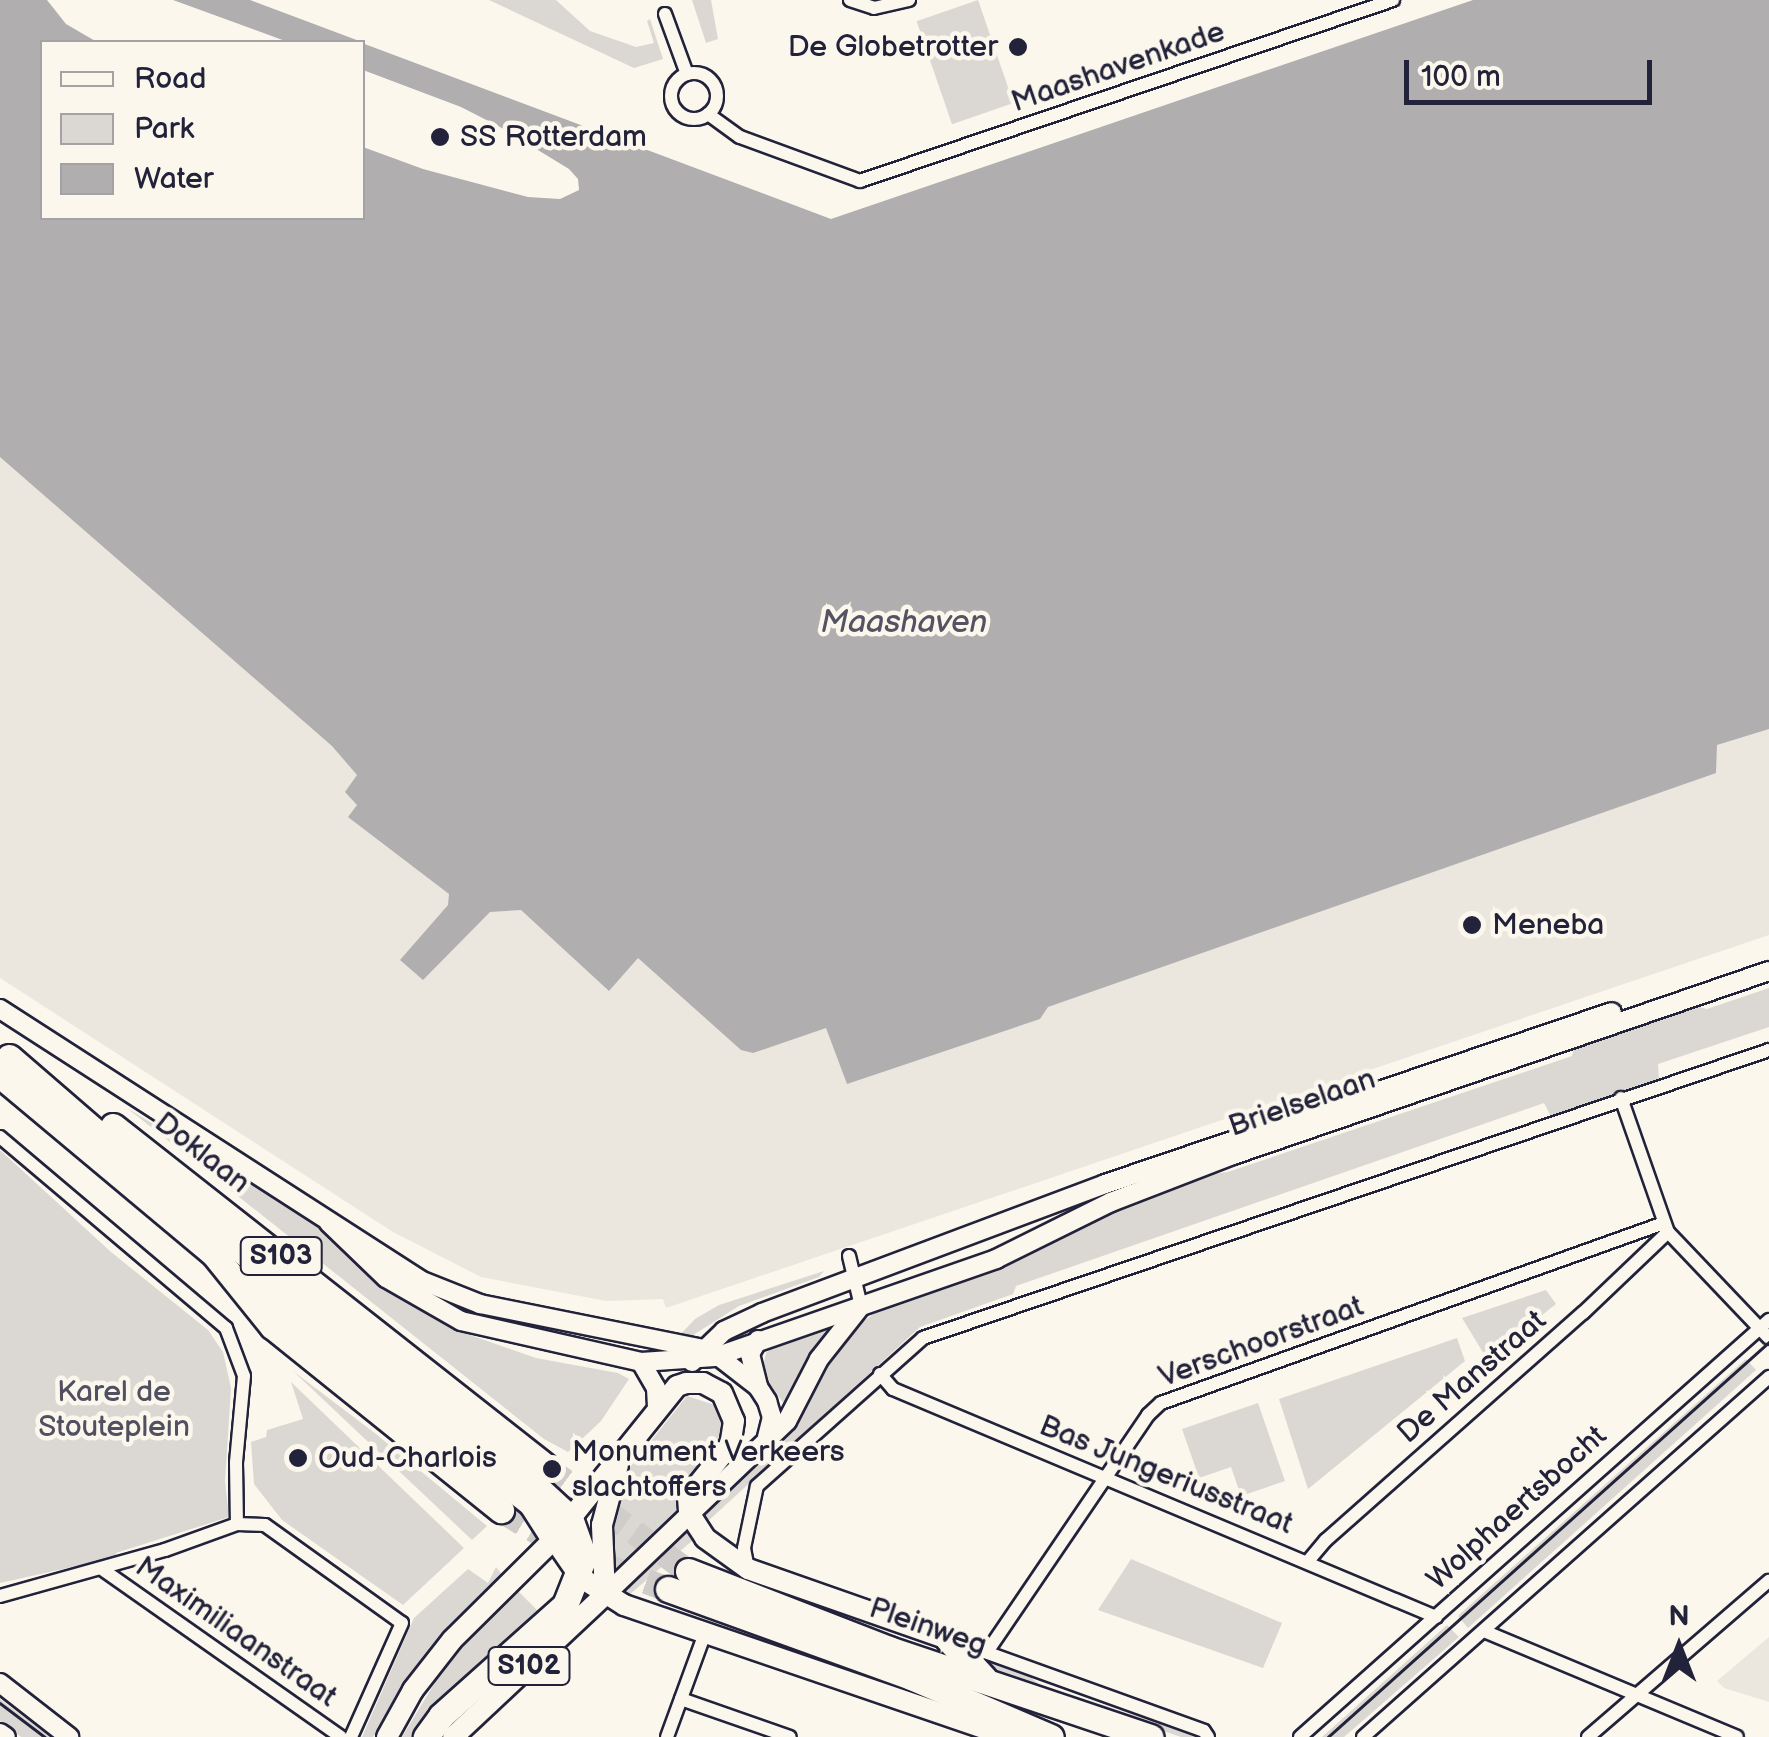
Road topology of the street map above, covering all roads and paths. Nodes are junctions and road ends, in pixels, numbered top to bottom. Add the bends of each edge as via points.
1 (850, 0) edge
2 (909, 0) edge
3 (1393, 0) edge
4 (666, 14) dead end
5 (687, 74) junction
6 (708, 114) junction
7 (1769, 959) edge
8 (1769, 971) edge
9 (0, 1009) edge
10 (1769, 1050) edge
11 (3, 1061) edge
12 (1622, 1098) junction
13 (0, 1136) edge
14 (328, 1223) junction
15 (1666, 1227) junction
16 (213, 1253) junction
17 (849, 1256) dead end
18 (855, 1279) junction
19 (861, 1306) junction
20 (1766, 1328) edge
21 (758, 1340) junction
22 (705, 1355) junction
23 (641, 1362) junction
24 (880, 1374) junction
25 (1769, 1376) edge
26 (677, 1386) junction
27 (758, 1387) junction
28 (658, 1408) junction
29 (768, 1437) junction
30 (623, 1451) junction
31 (545, 1466) tunnel mouth
32 (1105, 1478) junction
33 (502, 1510) tunnel mouth
34 (689, 1513) junction
35 (570, 1518) junction
36 (237, 1524) junction
37 (554, 1539) junction
38 (1310, 1560) junction
39 (102, 1569) junction
40 (748, 1569) junction
41 (688, 1571) tunnel mouth
42 (580, 1577) junction
43 (1769, 1581) edge
44 (668, 1589) tunnel mouth
45 (605, 1595) junction
46 (0, 1596) edge
47 (1436, 1617) junction
48 (1484, 1631) junction
49 (705, 1633) junction
50 (948, 1639) junction
51 (987, 1652) junction
52 (988, 1682) junction
53 (0, 1684) edge
54 (1636, 1698) junction
55 (680, 1699) junction
56 (389, 1732) edge
57 (69, 1737) edge
58 (340, 1737) edge
59 (351, 1737) edge
60 (426, 1737) edge
61 (453, 1737) edge
62 (667, 1737) edge
63 (790, 1737) edge
64 (1010, 1737) edge
65 (1051, 1737) edge
66 (1151, 1737) edge
67 (1208, 1737) edge
68 (1300, 1737) edge
69 (1363, 1737) edge
70 (1588, 1737) edge
71 (1736, 1737) edge

1 - 2 street via 878,8
3 - 6 street, Maashavenkade via 860,181 740,137
4 - 5 street
5 - 6 street via 702,74 714,85 716,101
5 - 6 street via 674,83 673,106 688,118
7 - 18 main road, Brielselaan via 1105,1184
8 - 19 main road, Brielselaan via 1217,1162 1111,1202 996,1259
9 - 14 main road, Doklaan
10 - 12 street
11 - 16 highway, S103
11 - 31 highway, Doklaan / S103 via 116,1128
11 - 35 highway
12 - 15 street
12 - 24 street via 923,1338
13 - 36 street via 226,1328 244,1376
14 - 22 main road, Doklaan via 420,1280 480,1304
14 - 23 main road, Doklaan via 386,1278 438,1311 519,1337
15 - 20 street
15 - 32 street, Verschoorstraat via 1172,1397 1148,1415
15 - 38 street, De Manstraat via 1582,1314
16 - 33 highway, S103 via 272,1326
16 - 37 highway via 530,1503
17 - 18 street
18 - 19 street
18 - 22 main road, Brielselaan via 744,1321
19 - 21 main road, Brielselaan
19 - 29 main road via 819,1359 787,1421
20 - 47 street, Wolphaertsbocht
21 - 22 main road, Brielselaan
21 - 27 main road via 750,1354
22 - 23 main road, Doklaan
22 - 26 main road, Brielselaan
22 - 27 main road, Doklaan
23 - 28 main road via 656,1388
24 - 32 street, Bas Jungeriusstraat via 893,1389
24 - 40 street via 757,1486 744,1548
25 - 48 street
26 - 28 main road
26 - 34 main road via 716,1389 734,1420 730,1445 690,1492
27 - 29 main road via 772,1413
28 - 30 main road, S102
29 - 34 main road
30 - 35 main road, S102
30 - 45 main road via 602,1526
32 - 38 street, Bas Jungeriusstraat
32 - 51 street, Verschoorstraat
34 - 40 main road, Pleinweg via 705,1538
34 - 45 main road, S102
35 - 37 main road, S102
35 - 42 highway via 581,1540
36 - 39 street
36 - 59 street via 265,1525 402,1623
37 - 42 main road
37 - 56 main road, S102 via 452,1640
38 - 47 street, Bas Jungeriusstraat
39 - 46 street
39 - 58 street, Maximiliaanstraat
40 - 50 main road, Pleinweg
41 - 52 highway, Pleinweg
42 - 45 main road
42 - 60 highway via 565,1604
43 - 54 street
44 - 65 highway, Pleinweg via 911,1677
45 - 49 main road
45 - 61 main road, S102
47 - 68 street, Wolphaertsbocht
48 - 54 street
48 - 69 street
49 - 55 street
49 - 64 main road
50 - 51 street, Pleinweg
50 - 52 highway
51 - 67 street, Pleinweg
52 - 66 highway, Pleinweg
53 - 57 main road
54 - 70 street
54 - 71 street
55 - 62 street
55 - 63 street

